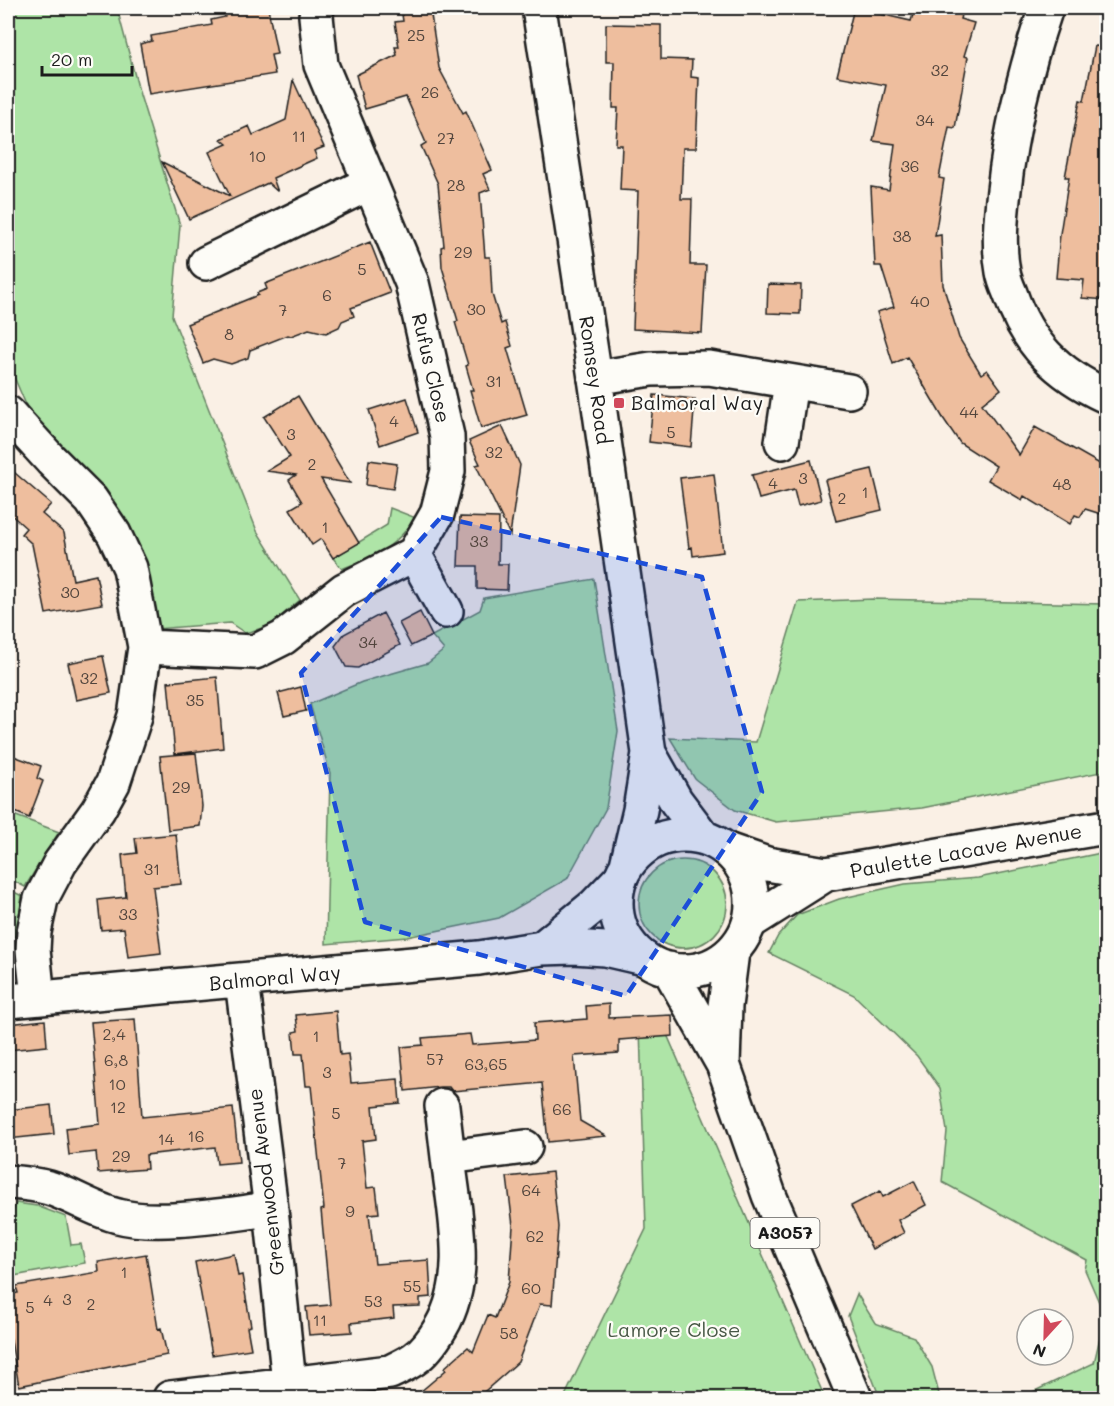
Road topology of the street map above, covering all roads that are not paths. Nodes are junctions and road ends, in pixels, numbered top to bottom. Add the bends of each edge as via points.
1 (317, 8) edge
2 (539, 8) edge
3 (1046, 8) edge
4 (369, 183) junction
5 (207, 263) dead end
6 (595, 378) junction
7 (791, 382) junction
8 (849, 391) dead end
9 (1107, 396) edge
10 (8, 413) edge
11 (782, 442) dead end
12 (414, 554) junction
13 (446, 611) dead end
14 (145, 647) junction
15 (649, 753) junction
16 (1107, 827) edge
17 (715, 844) junction
18 (624, 872) junction
19 (826, 874) junction
20 (750, 922) junction
21 (542, 948) junction
22 (732, 952) junction
23 (656, 964) junction
24 (242, 981) junction
25 (23, 1000) edge
26 (723, 1064) junction
27 (442, 1106) dead end
28 (525, 1147) dead end
29 (448, 1157) junction
30 (8, 1182) edge
31 (271, 1209) junction
32 (289, 1383) junction
33 (171, 1398) edge
34 (855, 1398) edge

1 - 4 street, Rufus Close via 321,65
2 - 6 street, Romsey Road
3 - 9 street via 1025,78 1008,158 1000,232 1003,273 1016,311 1035,345 1063,371
4 - 5 street
4 - 12 street, Rufus Close via 412,284 447,436 448,471 437,514
6 - 7 street via 651,369 709,368
6 - 15 street, Romsey Road
7 - 8 street
7 - 11 street
10 - 14 street via 91,500 114,534 129,568
12 - 13 street
12 - 14 street via 344,590 283,638 255,652
14 - 25 street via 135,716 113,783 60,863 42,898
15 - 17 street, Romsey Road via 676,801
15 - 18 street, Romsey Road
16 - 19 street, Paulette Lacave Avenue
17 - 18 street via 682,835 661,839 642,849
17 - 19 street, Paulette Lacave Avenue via 767,864
17 - 20 street via 741,864 749,882
18 - 21 street via 595,905
18 - 23 street via 617,891 617,916 627,939
19 - 20 street, Paulette Lacave Avenue
20 - 22 street
21 - 23 street, Balmoral Way via 605,949
21 - 24 street, Balmoral Way via 479,958
22 - 23 street via 702,969 680,971
22 - 26 street, A3057
23 - 26 street, A3057
24 - 25 street, Balmoral Way
24 - 31 street, Greenwood Avenue
26 - 34 street, A3057 via 769,1195
27 - 29 street
28 - 29 street
29 - 32 street via 459,1253 456,1292 447,1318 432,1341 414,1359 390,1372
30 - 31 street via 49,1188 118,1216 141,1220
31 - 32 street, Greenwood Avenue
32 - 33 street

